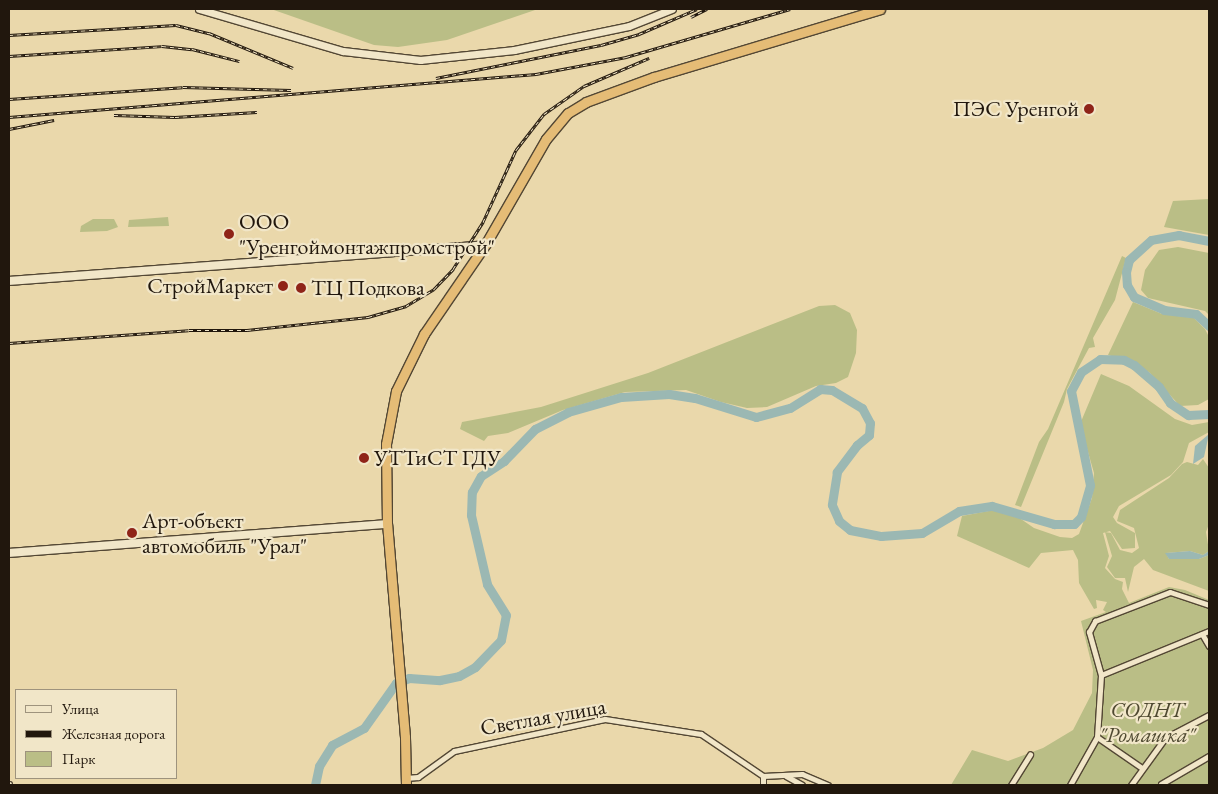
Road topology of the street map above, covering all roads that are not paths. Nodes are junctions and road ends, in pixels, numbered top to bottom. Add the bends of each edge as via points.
1 (199, 9) edge
2 (672, 9) edge
3 (880, 9) edge
4 (485, 245) junction
5 (9, 281) edge
6 (387, 524) junction
7 (9, 553) edge
8 (1209, 605) edge
9 (1209, 631) edge
10 (1202, 634) junction
11 (1209, 646) edge
12 (1101, 675) junction
13 (1209, 715) edge
14 (1097, 737) junction
15 (1030, 754) dead end
16 (1209, 756) edge
17 (1142, 768) junction
18 (786, 775) junction
19 (763, 776) junction
20 (406, 782) edge
21 (1161, 784) edge
22 (763, 785) edge
23 (802, 785) edge
24 (828, 785) edge
25 (1011, 785) edge
26 (1070, 785) edge
27 (1131, 785) edge

1 - 2 street via 323,47 420,60 514,50 621,28
3 - 4 highway via 654,77 577,107 561,120 544,143
4 - 5 main road
4 - 6 highway via 424,334 396,391 386,444
6 - 7 main road
6 - 20 highway
8 - 12 street via 1196,598 1170,592 1095,621 1089,632
9 - 10 street
10 - 11 street
10 - 12 street
12 - 14 street
13 - 17 street via 1165,738
14 - 17 street
14 - 26 street
15 - 25 street
16 - 21 street
17 - 27 street
18 - 19 street
18 - 23 street
18 - 24 street via 802,774
19 - 20 street, Светлая улица via 701,734 605,719 454,750
19 - 22 street

